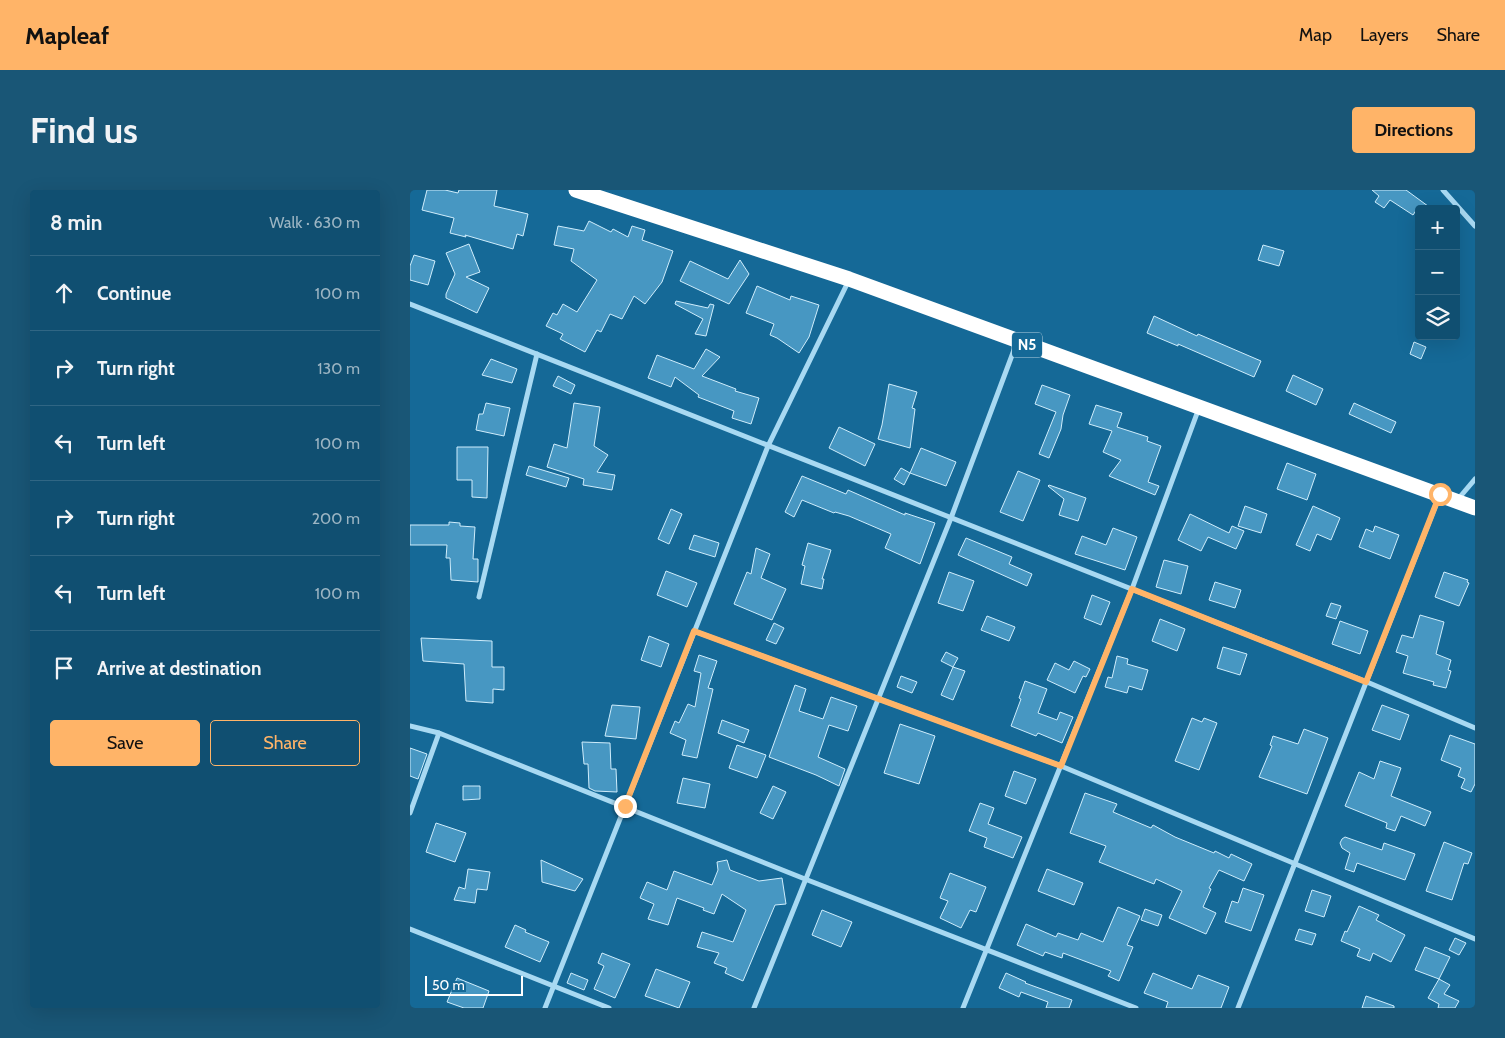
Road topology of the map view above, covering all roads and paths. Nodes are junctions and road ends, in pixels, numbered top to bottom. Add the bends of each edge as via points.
1 (576, 190) edge
2 (1443, 190) edge
3 (1475, 226) edge
4 (849, 279) junction
5 (410, 304) edge
6 (1018, 342) junction
7 (537, 354) junction
8 (1200, 407) junction
9 (768, 446) junction
10 (1475, 479) edge
11 (1440, 494) junction
12 (1457, 501) junction
13 (1475, 508) edge
14 (951, 518) junction
15 (1132, 589) junction
16 (479, 597) dead end
17 (694, 631) junction
18 (1366, 682) junction
19 (878, 698) junction
20 (410, 726) edge
21 (1475, 728) edge
22 (439, 732) junction
23 (1061, 766) junction
24 (625, 806) junction
25 (410, 812) edge
26 (1294, 863) junction
27 (805, 879) junction
28 (410, 929) edge
29 (1475, 939) edge
30 (987, 949) junction
31 (554, 986) junction
32 (545, 1008) edge
33 (609, 1008) edge
34 (754, 1008) edge
35 (963, 1008) edge
36 (1136, 1008) edge
37 (1238, 1008) edge

1 - 4 highway, N5
2 - 3 street
4 - 6 highway, N5
4 - 9 street
5 - 7 street
6 - 8 highway, N5
6 - 14 street
7 - 9 street
7 - 16 street
8 - 11 highway, N5
8 - 15 street
9 - 14 street
9 - 17 street
10 - 12 street
11 - 12 highway, N5
11 - 18 street
12 - 13 highway, N5
14 - 15 street
14 - 19 street
15 - 18 street
15 - 23 street
17 - 19 street
17 - 24 street
18 - 21 street
18 - 26 street
19 - 23 street
19 - 27 street
20 - 22 street
22 - 24 street
22 - 25 street
23 - 26 street
23 - 30 street
24 - 27 street
24 - 31 street
26 - 29 street
26 - 37 street
27 - 30 street
27 - 34 street
28 - 31 street
30 - 35 street
30 - 36 street
31 - 32 street
31 - 33 street

